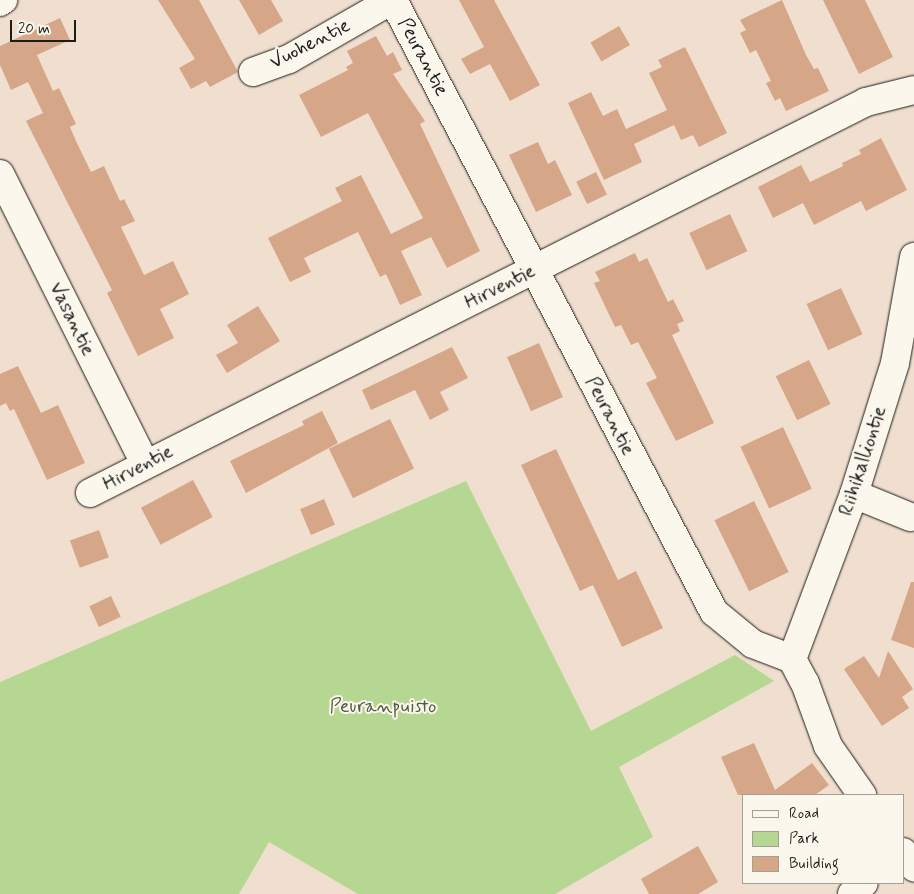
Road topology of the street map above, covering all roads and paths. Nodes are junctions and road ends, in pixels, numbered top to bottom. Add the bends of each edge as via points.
1 (393, 0) edge
2 (253, 72) dead end
3 (914, 90) edge
4 (0, 174) edge
5 (914, 257) edge
6 (535, 269) junction
7 (904, 366) edge
8 (145, 464) junction
9 (90, 493) dead end
10 (854, 494) junction
11 (910, 517) dead end
12 (792, 659) junction
13 (861, 794) edge
14 (904, 853) edge
15 (914, 867) edge
16 (863, 884) edge
17 (852, 894) edge

1 - 2 street, Vuohentie via 289,59
1 - 6 street, Peurantie
3 - 6 street, Hirventie via 866,102
4 - 8 street, Vasantie
5 - 7 street, Riihikalliontie
6 - 8 street, Hirventie
6 - 12 street, Peurantie via 647,490 714,612 753,644
7 - 10 street, Riihikalliontie
8 - 9 street, Hirventie
10 - 11 street
10 - 12 street, Riihikalliontie
12 - 13 street via 805,682 828,746
14 - 15 street
16 - 17 street

